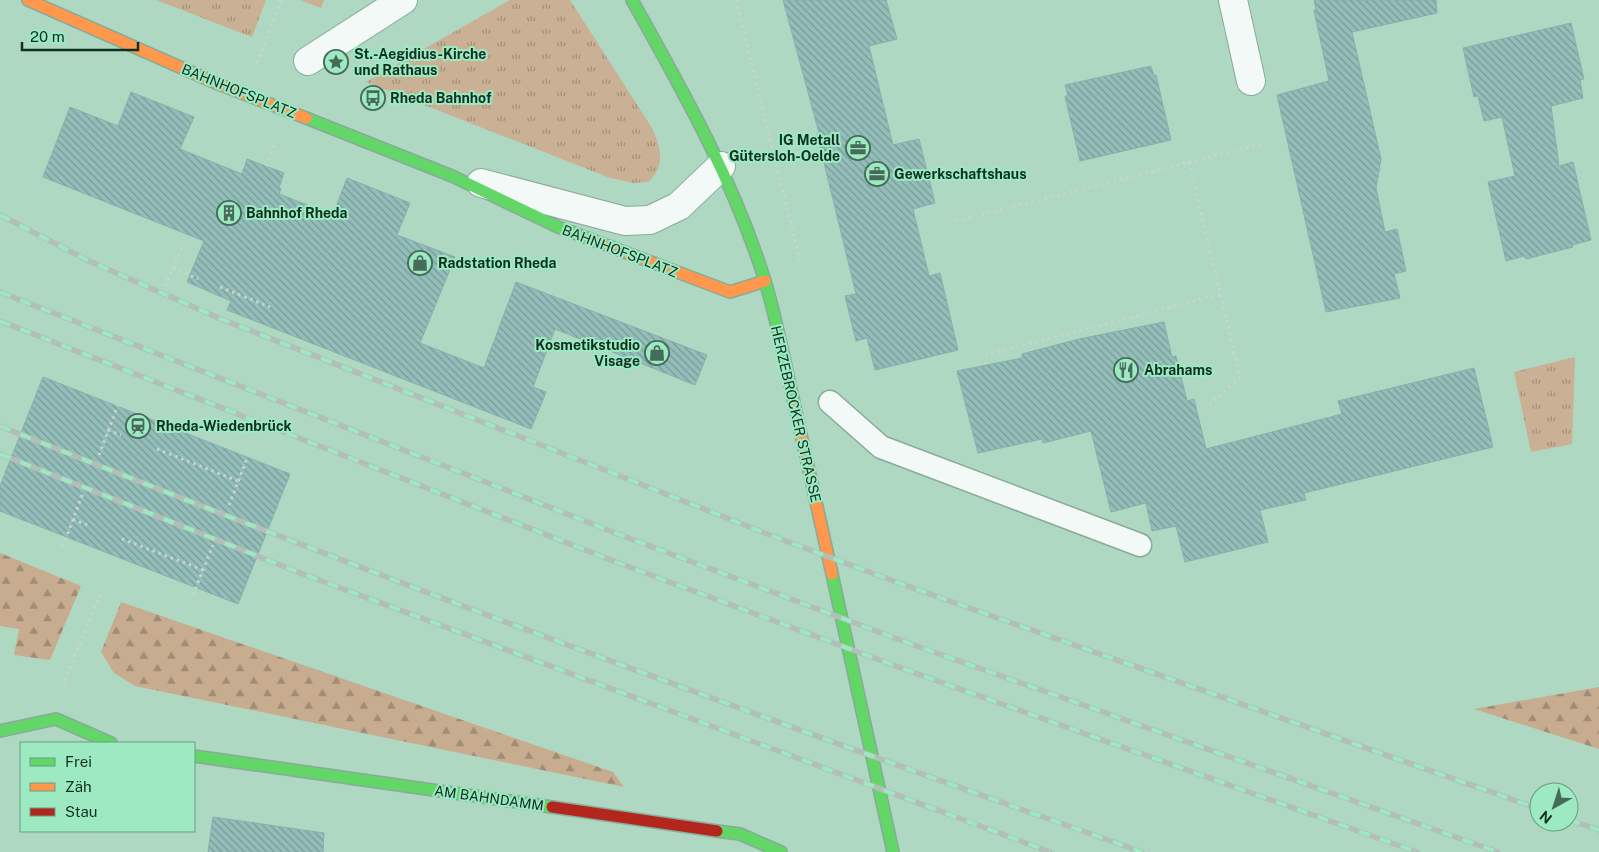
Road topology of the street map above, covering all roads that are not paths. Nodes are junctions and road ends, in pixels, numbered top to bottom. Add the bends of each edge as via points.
1 (28, 0) edge
2 (404, 0) edge
3 (632, 0) edge
4 (1233, 0) edge
5 (308, 61) dead end
6 (1251, 81) dead end
7 (721, 166) junction
8 (452, 176) junction
9 (765, 281) junction
10 (830, 402) dead end
11 (1140, 545) dead end
12 (0, 731) edge
13 (109, 742) edge
14 (195, 756) edge
15 (781, 852) edge
16 (893, 852) edge

1 - 8 street, BAHNHOFSPLATZ via 140,51
2 - 5 street
3 - 7 street, HERZEBROCKER STRASSE
4 - 6 street
7 - 8 street, BAHNHOFSPLATZ via 679,206 650,220 633,221
7 - 9 street, HERZEBROCKER STRASSE
8 - 9 street, BAHNHOFSPLATZ via 558,228 730,292
9 - 16 street, HERZEBROCKER STRASSE
10 - 11 lane via 881,447
12 - 13 street via 56,719
14 - 15 street, AM BAHNDAMM via 740,834

